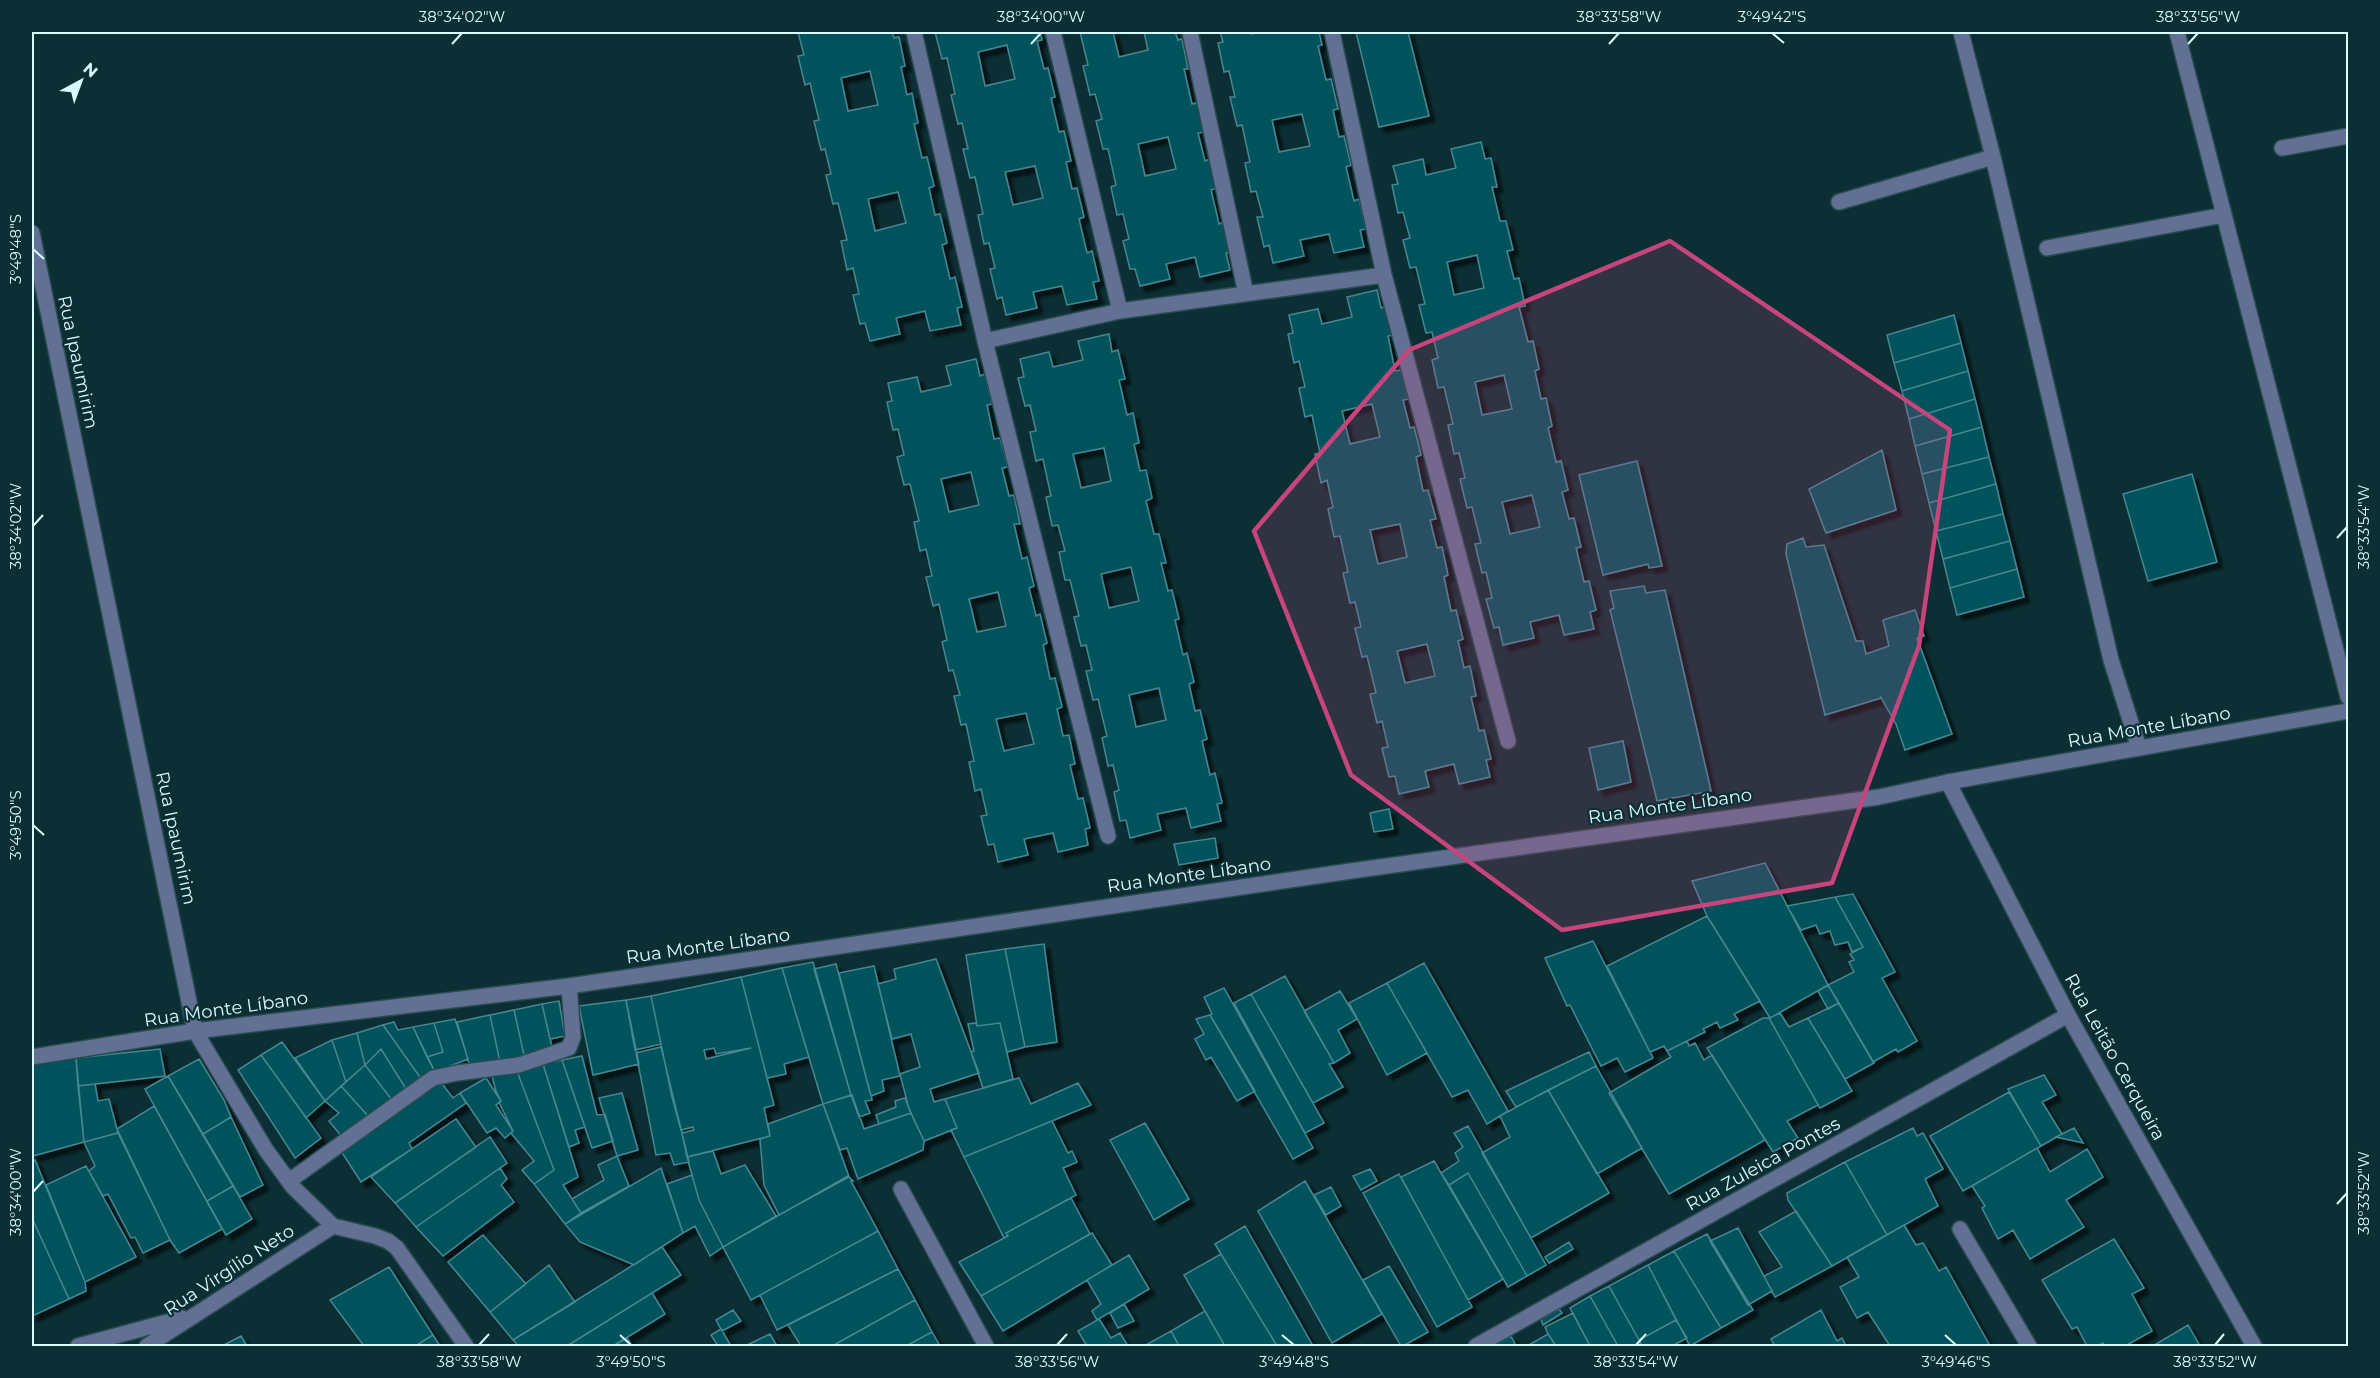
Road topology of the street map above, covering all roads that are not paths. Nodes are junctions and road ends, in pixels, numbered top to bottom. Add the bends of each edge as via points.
1 (914, 32) edge
2 (1053, 32) edge
3 (1190, 32) edge
4 (1332, 32) edge
5 (1961, 32) edge
6 (2177, 32) edge
7 (2349, 136) edge
8 (2282, 148) dead end
9 (1993, 157) junction
10 (1839, 202) dead end
11 (2224, 215) junction
12 (32, 232) edge
13 (2047, 248) dead end
14 (1384, 275) junction
15 (1246, 294) junction
16 (1120, 311) junction
17 (985, 341) junction
18 (2349, 697) edge
19 (2349, 711) edge
20 (1508, 741) dead end
21 (2139, 748) junction
22 (1948, 782) junction
23 (1108, 836) dead end
24 (569, 987) junction
25 (2068, 1014) junction
26 (195, 1031) junction
27 (32, 1057) edge
28 (289, 1181) junction
29 (901, 1189) dead end
30 (333, 1226) junction
31 (1960, 1229) dead end
32 (194, 1315) junction
33 (78, 1347) edge
34 (147, 1347) edge
35 (466, 1347) edge
36 (986, 1347) edge
37 (1476, 1347) edge
38 (2029, 1347) edge
39 (2254, 1347) edge

1 - 17 street
2 - 16 street
3 - 15 street
4 - 14 street
5 - 9 street
6 - 11 street
7 - 8 street
9 - 10 street
9 - 21 street via 2111,660
11 - 13 street
11 - 18 street
12 - 26 street, Rua Ipaumirim
14 - 15 street
14 - 20 street
15 - 16 street
16 - 17 street
17 - 23 street
19 - 21 street, Rua Monte Líbano
21 - 22 street, Rua Monte Líbano
22 - 24 street, Rua Monte Líbano via 1879,797
22 - 25 street, Rua Leitão Cerqueira
24 - 26 street, Rua Monte Líbano
24 - 28 street via 573,1037 569,1048 519,1065 434,1078
25 - 37 street, Rua Zuleica Pontes
25 - 39 street, Rua Leitão Cerqueira
26 - 27 street, Rua Monte Líbano
26 - 28 street, Rua Ipaumirim via 266,1150
28 - 30 street, Rua Ipaumirim
29 - 36 street
30 - 32 street, Rua Virgílio Neto
30 - 35 street via 375,1236 397,1248
31 - 38 street
32 - 33 street
32 - 34 street, Rua Virgílio Neto

